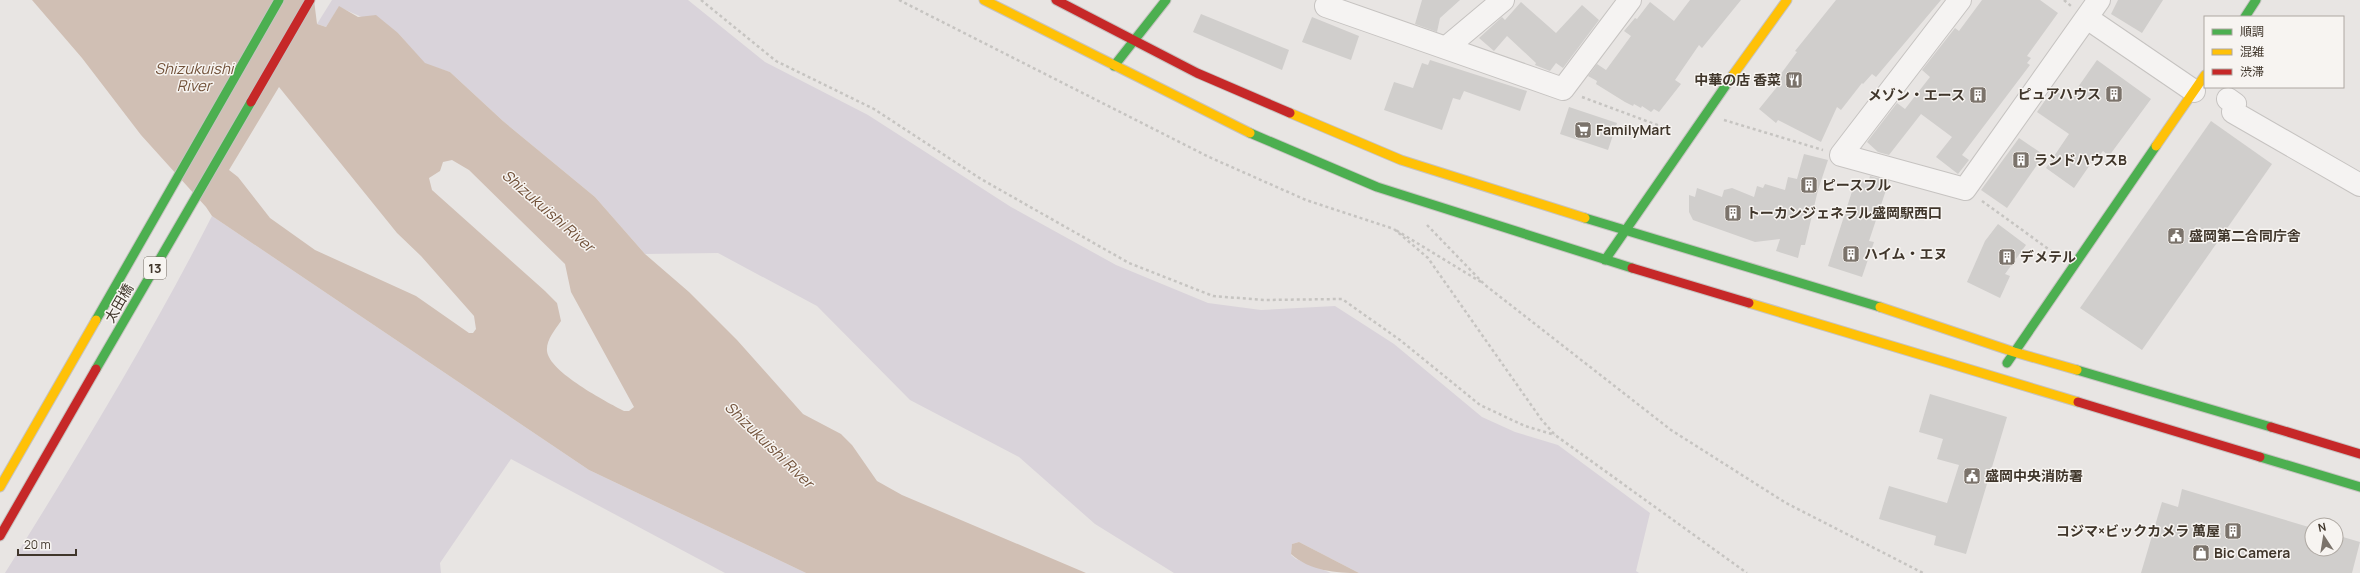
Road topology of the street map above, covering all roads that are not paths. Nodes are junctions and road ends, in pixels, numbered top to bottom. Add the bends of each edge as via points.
1 (279, 0) edge
2 (310, 0) edge
3 (984, 0) edge
4 (1056, 0) edge
5 (1166, 0) edge
6 (1334, 0) edge
7 (1503, 0) edge
8 (1630, 0) edge
9 (1787, 0) edge
10 (1960, 0) edge
11 (2099, 0) edge
12 (2256, 0) edge
13 (2246, 16) edge
14 (2087, 18) junction
15 (1134, 40) junction
16 (1447, 47) junction
17 (1114, 66) junction
18 (2199, 83) edge
19 (2228, 99) dead end
20 (2360, 185) edge
21 (1625, 230) junction
22 (1605, 260) junction
23 (2014, 352) junction
24 (1997, 377) junction
25 (2360, 454) edge
26 (0, 487) edge
27 (2360, 487) edge
28 (0, 536) edge

1 - 26 street, 太田橋 / 13
2 - 28 street, 太田橋 / 13
3 - 17 street
4 - 15 street
5 - 15 street
6 - 16 street via 1326,6
7 - 16 street
8 - 16 street via 1563,89
9 - 21 street via 1695,127
10 - 14 street via 1842,155 1965,189
11 - 14 street
12 - 13 street
14 - 18 street
15 - 17 street
15 - 21 street via 1218,82 1401,160
17 - 22 street via 1247,132 1376,187
18 - 23 street
19 - 20 street via 2235,104 2233,112
21 - 22 street
21 - 23 street via 1878,306
22 - 24 street
23 - 24 street
23 - 25 street
24 - 27 street

